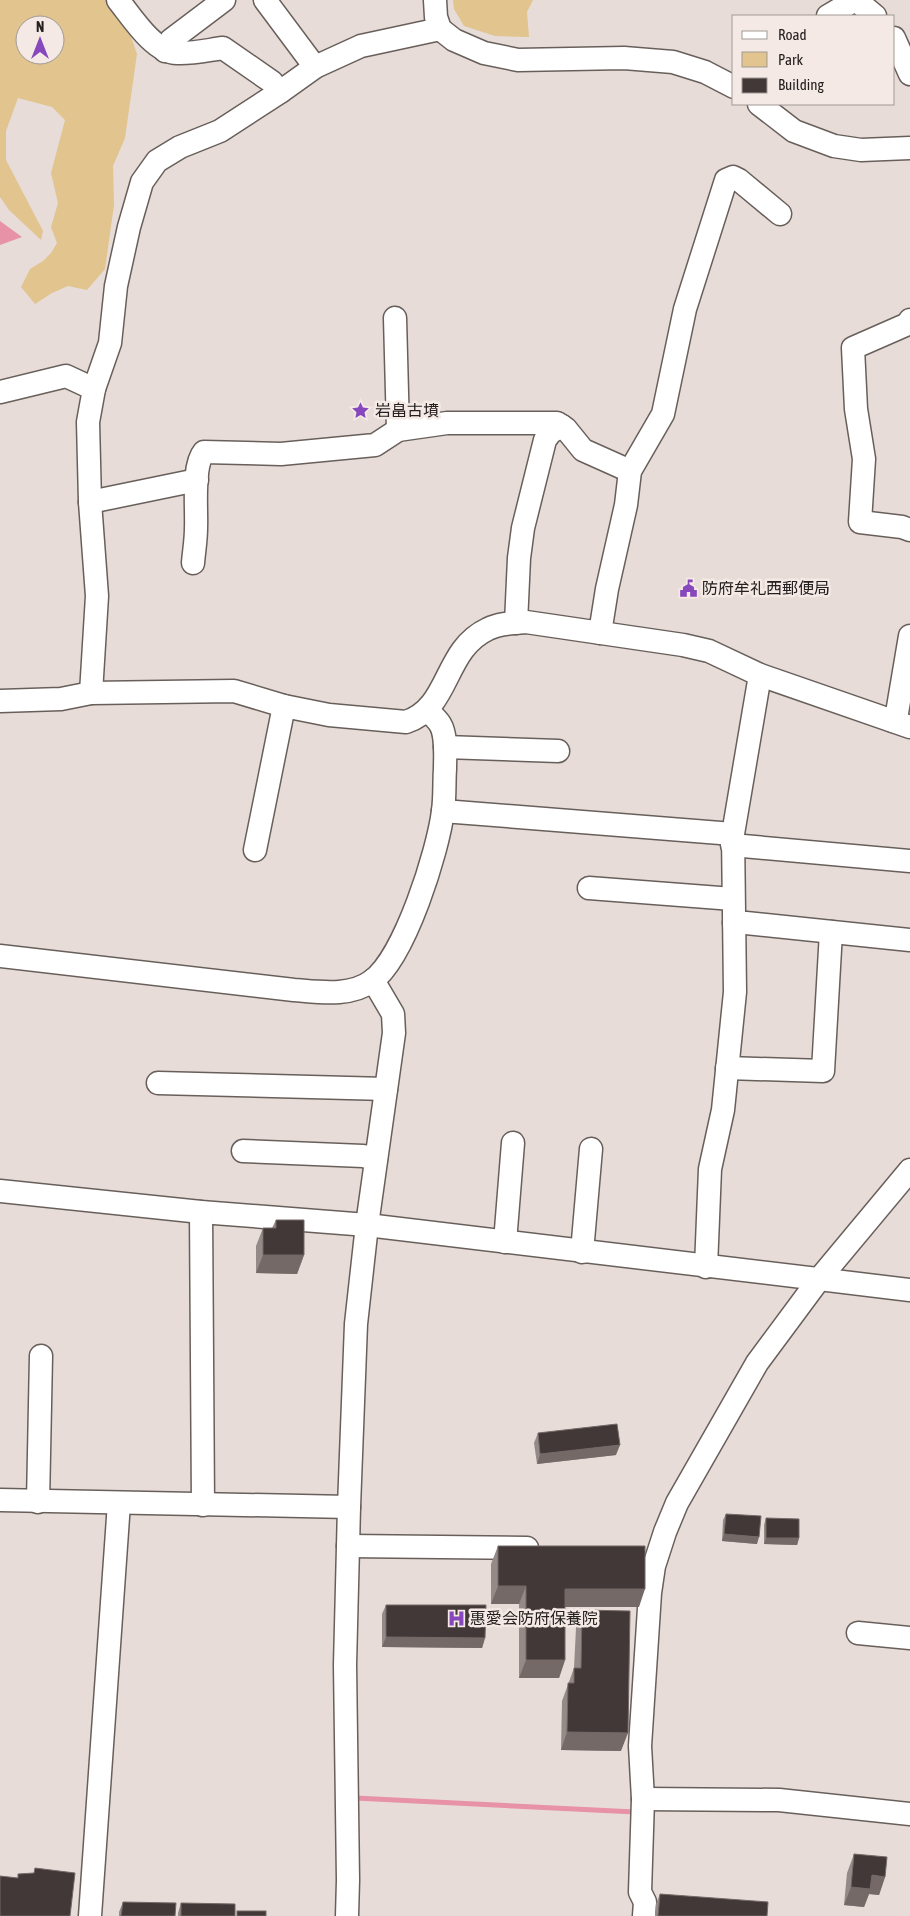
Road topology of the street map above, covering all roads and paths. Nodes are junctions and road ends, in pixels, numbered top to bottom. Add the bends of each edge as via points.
1 (118, 0) edge
2 (224, 0) edge
3 (265, 0) edge
4 (435, 0) edge
5 (855, 0) edge
6 (830, 15) edge
7 (874, 15) edge
8 (440, 29) junction
9 (895, 40) edge
10 (165, 51) junction
11 (315, 66) junction
12 (910, 74) edge
13 (732, 86) edge
14 (280, 92) junction
15 (764, 105) edge
16 (910, 148) edge
17 (780, 214) dead end
18 (396, 318) dead end
19 (910, 320) edge
20 (94, 389) junction
21 (0, 392) edge
22 (562, 426) junction
23 (398, 430) junction
24 (630, 471) junction
25 (197, 480) junction
26 (90, 502) junction
27 (910, 530) edge
28 (193, 563) dead end
29 (516, 623) junction
30 (600, 633) junction
31 (910, 636) edge
32 (760, 675) junction
33 (91, 693) junction
34 (0, 701) edge
35 (284, 706) junction
36 (427, 710) junction
37 (902, 724) edge
38 (445, 747) junction
39 (558, 751) dead end
40 (443, 811) junction
41 (732, 839) junction
42 (255, 850) dead end
43 (910, 862) edge
44 (589, 888) dead end
45 (733, 899) junction
46 (734, 924) junction
47 (831, 932) junction
48 (910, 940) edge
49 (0, 956) edge
50 (373, 980) junction
51 (727, 1068) junction
52 (158, 1083) dead end
53 (386, 1089) junction
54 (513, 1143) dead end
55 (591, 1149) dead end
56 (244, 1151) dead end
57 (376, 1158) junction
58 (910, 1170) edge
59 (0, 1191) edge
60 (201, 1212) junction
61 (366, 1225) junction
62 (504, 1242) junction
63 (582, 1252) junction
64 (706, 1267) junction
65 (820, 1278) junction
66 (910, 1290) edge
67 (40, 1356) dead end
68 (0, 1500) edge
69 (38, 1502) junction
70 (119, 1503) junction
71 (203, 1505) junction
72 (349, 1507) junction
73 (348, 1546) junction
74 (546, 1548) edge
75 (858, 1633) dead end
76 (910, 1638) edge
77 (643, 1799) junction
78 (910, 1814) edge
79 (90, 1916) edge
80 (347, 1916) edge
81 (644, 1916) edge

1 - 10 street via 153,42
2 - 10 street via 171,40
3 - 11 street
4 - 8 street
5 - 6 street
5 - 7 street
8 - 11 street via 361,46
8 - 13 street via 454,40 484,53 518,60 624,58 673,62 705,72
9 - 12 street
10 - 14 street via 175,54 223,48 272,82
11 - 14 street
14 - 20 street via 220,131 180,147 157,161 142,182 116,286 110,343
15 - 16 street via 794,131 834,146 860,150
17 - 24 street via 739,180 733,177 726,180 685,310 663,414
18 - 23 street
19 - 27 street via 853,348 856,409 864,459 860,522
20 - 21 street via 66,376
20 - 26 street via 88,422
22 - 23 street via 557,423 447,423
22 - 24 street via 582,450
22 - 29 street via 551,432 546,440 523,528
23 - 25 street via 375,445 281,454 204,452 199,457
24 - 30 street
25 - 26 street
25 - 28 street
26 - 33 street via 97,596
29 - 30 street
29 - 36 street via 489,628 469,642
30 - 32 street via 709,651
31 - 37 street via 897,712
32 - 37 street
32 - 41 street
33 - 34 street via 61,699
33 - 35 street via 234,691
35 - 36 street via 329,715 406,722
35 - 42 street
36 - 38 street via 440,724
38 - 39 street
38 - 40 street
40 - 41 street
40 - 50 street via 428,877 397,949
41 - 43 street
41 - 45 street
44 - 45 street
45 - 46 street
46 - 47 street
46 - 51 street via 735,992
47 - 48 street
47 - 51 street via 822,1071
49 - 50 street via 294,990 346,991
50 - 53 street via 393,1014 394,1033
51 - 64 street via 723,1110 710,1169
52 - 53 street
53 - 57 street
54 - 62 street
55 - 63 street
56 - 57 street
57 - 61 street
58 - 65 street
59 - 60 street
60 - 61 street
60 - 71 street
61 - 62 street
61 - 72 street via 356,1324
62 - 63 street
63 - 64 street
64 - 65 street
65 - 66 street
65 - 77 street via 757,1364 677,1503 665,1532 654,1566 650,1593 640,1746
67 - 69 street
68 - 69 street
69 - 70 street
70 - 71 street
70 - 79 street
71 - 72 street
72 - 73 street
73 - 74 street
73 - 80 street
75 - 76 street
77 - 78 street via 779,1800
77 - 81 street via 640,1892

